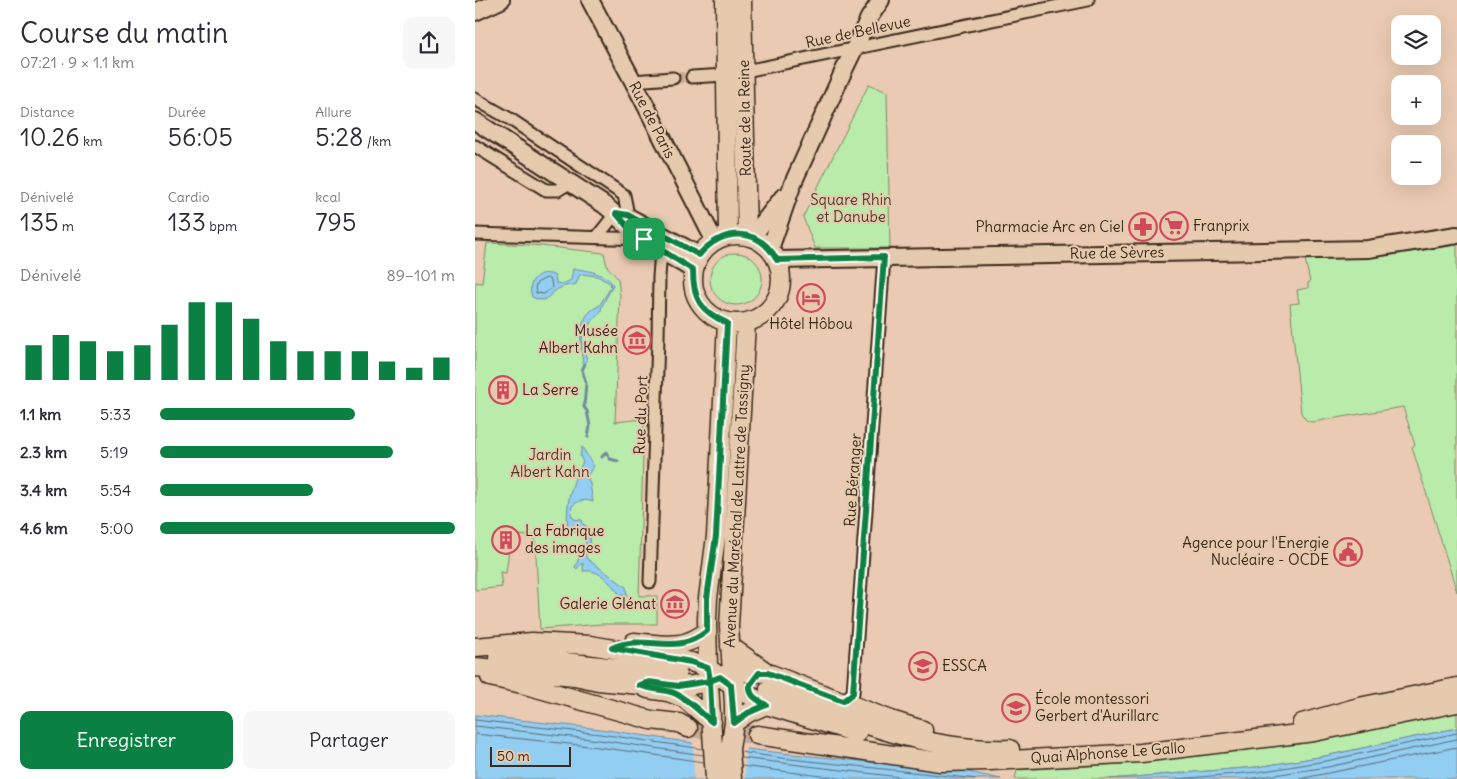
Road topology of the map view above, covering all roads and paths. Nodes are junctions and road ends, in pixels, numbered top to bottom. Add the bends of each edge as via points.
1 (501, 0) edge
2 (590, 0) edge
3 (725, 0) edge
4 (742, 0) edge
5 (881, 0) edge
6 (887, 0) edge
7 (1087, 0) edge
8 (475, 12) edge
9 (861, 46) junction
10 (743, 71) junction
11 (726, 75) junction
12 (692, 77) tunnel mouth
13 (673, 78) tunnel mouth
14 (632, 80) junction
15 (475, 99) edge
16 (475, 121) edge
17 (475, 146) edge
18 (569, 182) junction
19 (793, 184) junction
20 (622, 214) junction
21 (475, 234) edge
22 (749, 236) junction
23 (1457, 236) edge
24 (597, 237) junction
25 (721, 238) junction
26 (644, 239) junction
27 (661, 250) junction
28 (773, 255) junction
29 (884, 257) junction
30 (696, 263) junction
31 (727, 323) junction
32 (747, 323) junction
33 (716, 536) junction
34 (650, 582) dead end
35 (707, 631) junction
36 (730, 646) junction
37 (475, 647) edge
38 (612, 648) junction
39 (475, 658) edge
40 (475, 668) edge
41 (475, 675) edge
42 (677, 675) dead end
43 (720, 677) junction
44 (639, 685) junction
45 (763, 687) junction
46 (1456, 693) edge
47 (843, 701) junction
48 (712, 722) junction
49 (734, 723) junction
50 (688, 728) tunnel mouth
51 (757, 736) tunnel mouth
52 (722, 747) junction
53 (987, 754) junction
54 (715, 779) edge
55 (732, 779) edge

1 - 8 main road
2 - 14 main road, Rue de Paris
3 - 11 main road, Route de la Reine
4 - 10 main road, Route de la Reine
5 - 9 main road via 869,18
6 - 9 main road via 881,18
7 - 9 street, Rue de Bellevue
9 - 10 street, Rue de Bellevue
9 - 19 main road
10 - 11 street, Rue de Bellevue
10 - 22 main road, Route de la Reine
11 - 12 street, Rue de Bellevue
11 - 25 main road, Route de la Reine
13 - 14 street
14 - 25 main road, Rue de Paris
15 - 20 street via 624,195
16 - 18 main road
17 - 18 street via 546,190 558,190
18 - 20 main road
19 - 22 main road
19 - 28 main road
20 - 24 street
20 - 26 main road via 627,226
20 - 30 main road
21 - 24 street
22 - 25 main road
22 - 28 main road
23 - 29 main road, Rue de Sèvres via 1368,249
24 - 26 street
25 - 30 main road via 707,245
26 - 27 main road
27 - 30 main road
27 - 34 street, Rue du Port
28 - 29 main road, Rue de Sèvres
28 - 32 main road via 781,274 780,289 764,314
29 - 47 street, Rue Béranger via 853,693
30 - 31 main road via 693,289 701,305
31 - 32 main road
31 - 33 main road, Avenue du Maréchal de Lattre de Tassigny
32 - 36 main road, Avenue du Maréchal de Lattre de Tassigny
33 - 35 main road, Avenue du Maréchal de Lattre de Tassigny via 707,598
33 - 43 main road via 721,577 718,620
35 - 38 main road via 687,643 633,642
35 - 43 main road, Avenue du Maréchal de Lattre de Tassigny
36 - 43 main road, Avenue du Maréchal de Lattre de Tassigny
36 - 45 main road
37 - 38 main road via 532,642
38 - 43 main road via 691,662
39 - 42 main road via 531,658
40 - 44 main road
41 - 50 main road via 522,684
43 - 44 main road via 678,686 649,682
43 - 45 main road
43 - 45 main road
43 - 48 main road, Avenue du Maréchal de Lattre de Tassigny
43 - 49 main road, Avenue du Maréchal de Lattre de Tassigny
43 - 52 main road
44 - 48 main road via 681,697
45 - 47 main road
45 - 49 main road via 748,713
45 - 53 main road via 885,742 940,753
46 - 53 main road, Quai Alphonse Le Gallo via 1339,728 1305,733 1141,753
47 - 53 main road
48 - 52 main road, Avenue du Maréchal de Lattre de Tassigny
49 - 52 main road, Avenue du Maréchal de Lattre de Tassigny
51 - 53 main road, Quai Alphonse Le Gallo via 940,762
52 - 54 main road
52 - 55 main road

